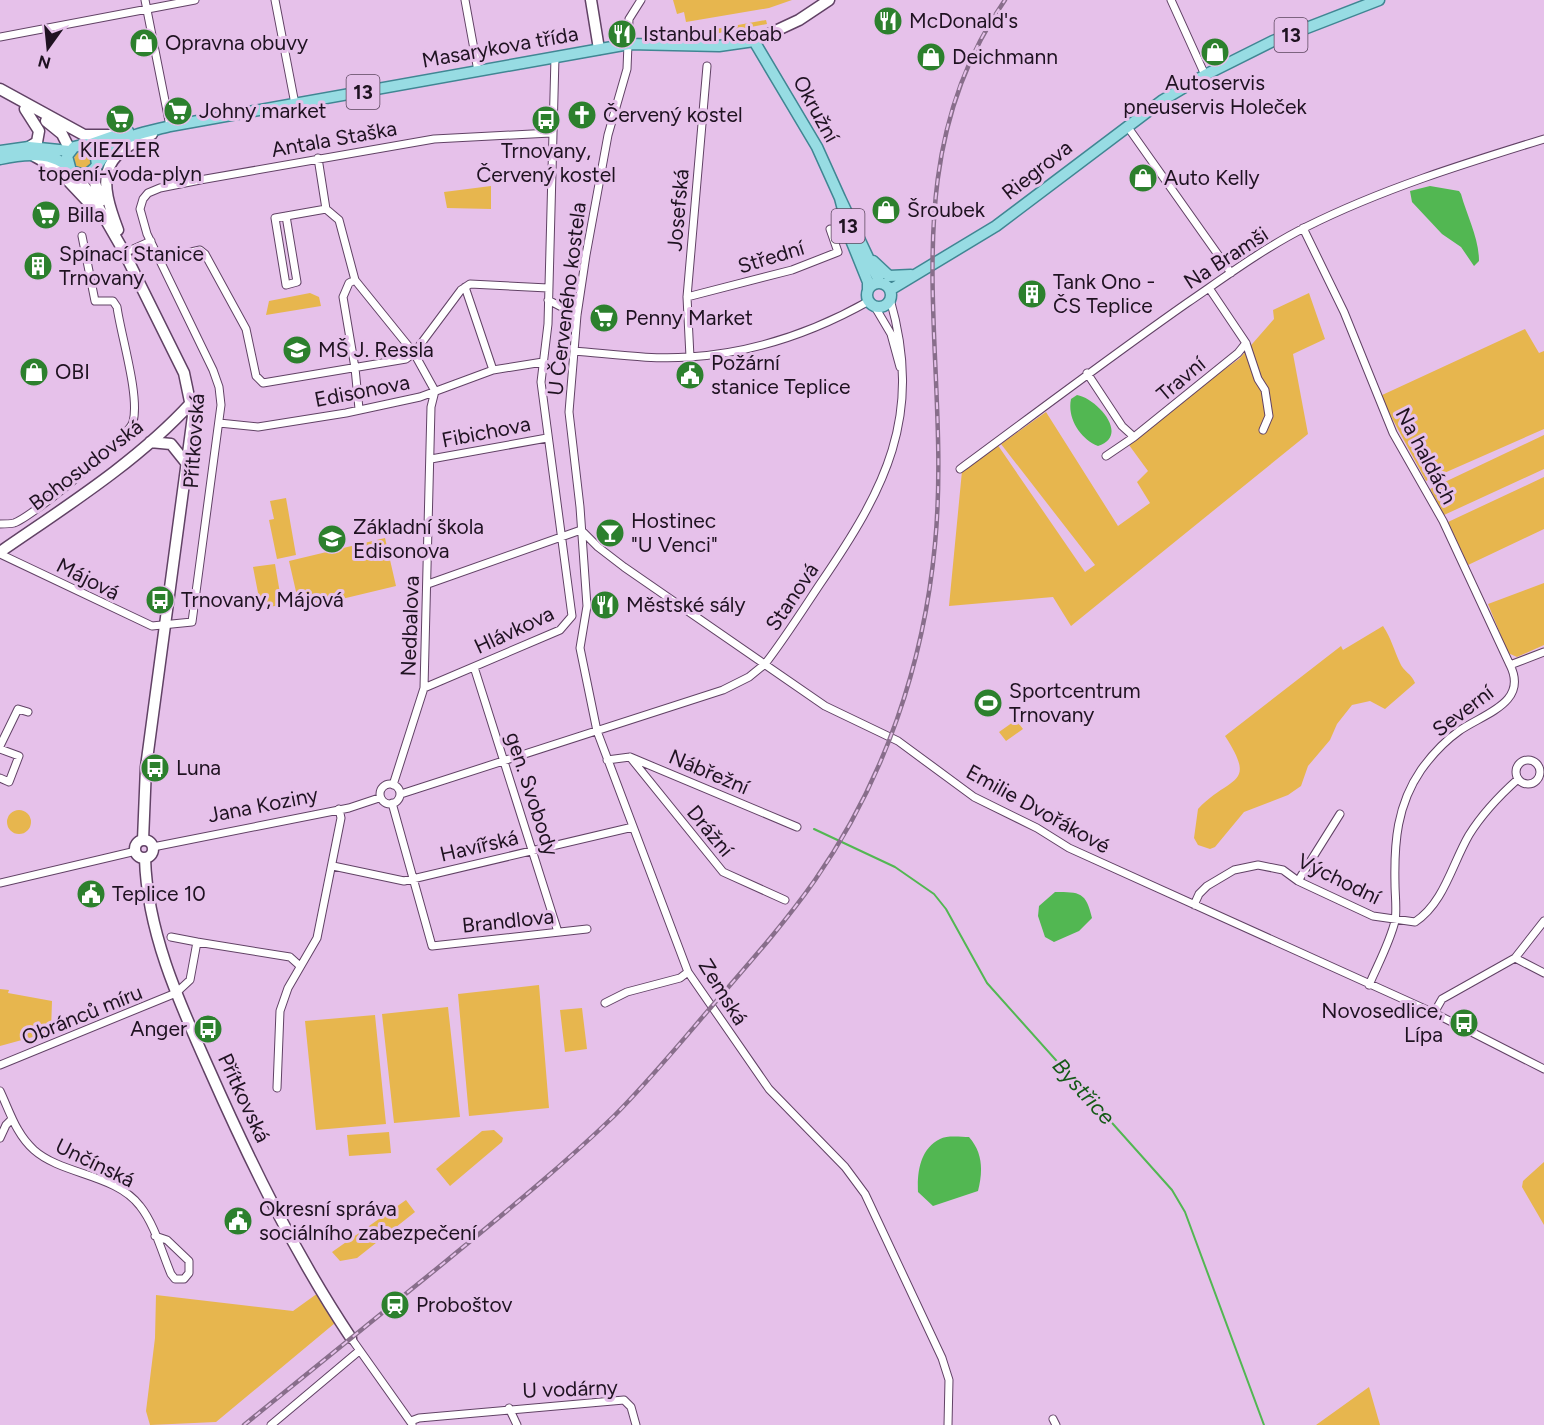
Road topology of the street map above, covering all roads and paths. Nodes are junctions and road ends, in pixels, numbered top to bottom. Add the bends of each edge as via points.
1 (145, 0) edge
2 (195, 0) edge
3 (275, 0) edge
4 (465, 0) edge
5 (591, 0) edge
6 (640, 0) edge
7 (829, 0) edge
8 (1171, 0) edge
9 (1379, 0) edge
10 (147, 9) junction
11 (0, 37) edge
12 (754, 41) junction
13 (629, 44) junction
14 (599, 49) junction
15 (555, 57) junction
16 (706, 66) dead end
17 (478, 71) junction
18 (1205, 75) junction
19 (0, 91) edge
20 (296, 104) junction
21 (23, 108) junction
22 (44, 114) junction
23 (170, 126) junction
24 (1127, 126) junction
25 (551, 133) junction
26 (119, 134) junction
27 (1544, 139) edge
28 (87, 145) junction
29 (0, 151) edge
30 (27, 151) junction
31 (70, 151) junction
32 (318, 158) junction
33 (0, 159) edge
34 (97, 166) junction
35 (71, 170) junction
36 (840, 198) junction
37 (326, 209) junction
38 (141, 214) joint
39 (286, 216) junction
40 (830, 228) dead end
41 (1303, 228) junction
42 (856, 232) junction
43 (82, 236) dead end
44 (151, 241) junction
45 (123, 250) junction
46 (159, 259) junction
47 (921, 272) junction
48 (1231, 273) junction
49 (355, 280) junction
50 (465, 287) junction
51 (548, 288) junction
52 (1209, 288) junction
53 (887, 291) junction
54 (687, 297) junction
55 (871, 299) junction
56 (548, 300) junction
57 (577, 315) junction
58 (1245, 343) junction
59 (574, 351) junction
60 (414, 353) junction
61 (690, 357) junction
62 (543, 362) junction
63 (355, 368) junction
64 (493, 370) junction
65 (1087, 374) junction
66 (903, 378) junction
67 (435, 391) junction
68 (191, 403) junction
69 (359, 409) junction
70 (219, 423) junction
71 (1263, 429) dead end
72 (1134, 436) junction
73 (547, 438) junction
74 (150, 442) junction
75 (1106, 456) dead end
76 (431, 459) junction
77 (187, 464) junction
78 (960, 469) dead end
79 (0, 524) edge
80 (581, 530) junction
81 (562, 534) junction
82 (0, 553) edge
83 (428, 584) junction
84 (164, 626) junction
85 (1544, 652) edge
86 (765, 664) junction
87 (1510, 665) junction
88 (474, 667) junction
89 (424, 688) junction
90 (28, 712) dead end
91 (597, 731) junction
92 (0, 748) edge
93 (630, 757) junction
94 (607, 760) junction
95 (505, 761) junction
96 (0, 778) edge
97 (1518, 779) dead end
98 (393, 785) junction
99 (401, 794) junction
100 (379, 798) junction
101 (392, 803) junction
102 (339, 809) junction
103 (1340, 814) dead end
104 (633, 827) junction
105 (797, 827) dead end
106 (143, 840) junction
107 (153, 847) junction
108 (533, 851) junction
109 (140, 854) junction
110 (333, 866) junction
111 (414, 878) junction
112 (1298, 881) junction
113 (0, 884) edge
114 (784, 900) dead end
115 (1194, 905) junction
116 (1395, 920) junction
117 (1544, 921) edge
118 (587, 929) dead end
119 (558, 932) junction
120 (171, 937) dead end
121 (198, 942) junction
122 (1515, 958) junction
123 (300, 966) junction
124 (688, 972) junction
125 (1544, 973) edge
126 (1370, 985) junction
127 (176, 993) junction
128 (605, 1003) dead end
129 (1434, 1013) junction
130 (0, 1065) edge
131 (1544, 1070) edge
132 (277, 1088) dead end
133 (0, 1091) edge
134 (12, 1119) junction
135 (0, 1138) edge
136 (155, 1236) junction
137 (351, 1338) joint
138 (359, 1351) junction
139 (509, 1408) junction
140 (412, 1423) edge
141 (271, 1425) edge
142 (517, 1425) edge
143 (636, 1425) edge
144 (948, 1425) edge

1 - 10 street
2 - 10 street
3 - 20 street
4 - 17 street
5 - 14 street
6 - 13 street, U Červeného kostela via 629,19
7 - 12 street, Masarykova třída via 799,20
8 - 18 street
9 - 18 main road, 13 via 1273,42
10 - 11 street
10 - 23 street
12 - 13 main road, Masarykova třída / 13 via 719,46
12 - 36 main road, Okružní / 13 via 816,147
13 - 14 main road, Masarykova třída / 13
13 - 57 street, U Červeného kostela via 627,69 608,135
14 - 15 main road, Masarykova třída / 13
15 - 17 main road, Masarykova třída / 13
15 - 25 street, U Červeného kostela
16 - 54 street, Josefská
17 - 20 main road, Masarykova třída / 13
18 - 24 main road, Riegrova / 13
19 - 21 street
19 - 22 street
20 - 23 main road, Masarykova třída / 13
21 - 30 street via 39,131 37,141
21 - 31 street via 56,128
22 - 26 street via 88,136
22 - 28 street
23 - 26 main road, Masarykova třída / 13
23 - 34 main road, Masarykova třída / 13 via 122,141 109,149
23 - 45 street via 125,147 108,166 105,194
24 - 47 main road, Riegrova / 13 via 996,226
24 - 48 street
25 - 32 street, Antala Staška via 442,138
25 - 51 street, U Červeného kostela
26 - 28 main road, Masarykova třída / 13
27 - 41 street, Na Bramši via 1377,195
28 - 31 main road, Masarykova třída
28 - 34 main road via 97,154
29 - 30 main road, Masarykova třída
30 - 31 main road, Masarykova třída
30 - 33 main road, Masarykova třída
30 - 35 main road, Masarykova třída via 52,158
30 - 45 street via 64,175
31 - 35 main road via 67,161
32 - 37 street
32 - 38 street, Antala Staška via 156,189 142,199
34 - 35 main road via 84,175
34 - 45 street, Přítkovská via 96,189
35 - 45 street, Přítkovská via 92,196
36 - 42 main road, Okružní / 13
36 - 55 main road, Okružní / 13
37 - 39 street
37 - 49 street via 339,220
38 - 44 street, Přítkovská
39 - 39 street via 274,218 286,285 297,282
40 - 54 street, Střední via 838,252 784,272
41 - 48 street, Na Bramši
41 - 87 street, Na haldách via 1344,312 1393,433 1443,521
42 - 47 main road, 13 via 873,262 885,274 897,277
42 - 53 main road, Okružní / 13
43 - 79 street, Bohosudovská via 95,301 113,301 117,308 130,378 133,423 103,456 15,523
44 - 45 street
44 - 46 street, Přítkovská
45 - 68 street, Přítkovská via 184,373
46 - 63 street via 200,250 204,253 246,329 256,376 263,383
46 - 70 street, Přítkovská via 213,369 219,387
47 - 53 main road, Riegrova / 13
48 - 52 street, Na Bramši
49 - 60 street
49 - 63 street via 349,283 343,297
50 - 51 street via 472,284
50 - 60 street
50 - 64 street
51 - 56 street, U Červeného kostela
52 - 58 street
52 - 65 street, Na Bramši
53 - 55 main road, 13 via 874,284
53 - 55 main road, 13 via 884,306
53 - 66 street, Stanová via 902,346
54 - 61 street, Josefská
55 - 61 street via 823,324 782,338 745,349
55 - 66 street, Stanová via 891,334
56 - 57 street
56 - 62 street, U Červeného kostela
57 - 59 street, U Červeného kostela
58 - 71 street via 1267,395 1269,416
58 - 72 street, Travní via 1238,353
59 - 61 street
59 - 80 street, U Červeného kostela via 568,412
60 - 63 street via 406,359
60 - 67 street
62 - 64 street, Edisonova
62 - 73 street, U Červeného kostela
63 - 69 street
64 - 67 street, Edisonova
65 - 72 street via 1122,426
65 - 78 street, Na Bramši
66 - 86 street, Stanová via 896,440 869,510
67 - 69 street, Edisonova
67 - 76 street, Nedbalova via 431,407
68 - 74 street, Bohosudovská
68 - 77 street, Přítkovská
69 - 70 street, Edisonova via 258,426
70 - 84 street, Přítkovská via 195,613 192,622
72 - 75 street, Travní
73 - 76 street, Fibichova
73 - 81 street, U Červeného kostela
74 - 77 street via 171,444
74 - 82 street, Bohosudovská
76 - 83 street, Nedbalova
77 - 84 street, Přítkovská
80 - 81 street
80 - 86 street, Emilie Dvořákové via 624,567
80 - 91 street, Zemská via 587,611 580,648
81 - 83 street
81 - 88 street, Hlávkova via 573,607 569,623
82 - 84 street, Májová via 152,626
83 - 89 street, Nedbalova
84 - 106 street, Přítkovská via 146,767
85 - 87 street
86 - 91 street, Stanová via 723,690
86 - 115 street, Emilie Dvořákové via 825,706 906,746 991,807 1069,848
87 - 116 street, Severní via 1515,674 1513,690 1504,706 1457,732 1427,761 1408,789 1394,852
88 - 89 street, Hlávkova
88 - 95 street, gen. Svobody
89 - 98 street, Nedbalova
90 - 92 street via 18,709
91 - 94 street, Zemská
91 - 95 street
92 - 96 street via 20,756 9,782
93 - 94 street
93 - 105 street, Nábřežní
93 - 114 street, Drážní via 723,872
94 - 104 street, Zemská
95 - 99 street
95 - 108 street, gen. Svobody
97 - 116 street, Východní via 1480,817 1426,914 1415,922
98 - 99 street
98 - 100 street, Jana Koziny via 382,788
99 - 101 street
100 - 101 street
100 - 102 street, Jana Koziny
101 - 111 street
102 - 107 street, Jana Koziny
102 - 110 street
103 - 112 street
104 - 108 street, Havířská
104 - 124 street, Zemská
106 - 107 street
106 - 109 street via 138,843
107 - 109 street via 150,855
108 - 111 street, Havířská
108 - 119 street, gen. Svobody
109 - 113 street
109 - 127 street, Přítkovská via 153,918
110 - 111 street, Havířská via 404,880
110 - 123 street via 315,945
111 - 119 street, Brandlova via 432,946
112 - 115 street, Východní via 1283,870 1245,867 1208,886
112 - 116 street, Východní via 1372,916
115 - 126 street, Emilie Dvořákové
116 - 126 street, Severní
117 - 122 street
118 - 119 street, Brandlova
120 - 121 street
121 - 123 street via 290,957
121 - 127 street via 190,980
122 - 125 street
122 - 129 street via 1442,999
123 - 132 street via 280,1011
124 - 128 street
124 - 144 street, Zemská via 769,1089 845,1167 865,1194 942,1358 948,1380
126 - 129 street, Emilie Dvořákové
127 - 130 street, Obránců míru
127 - 137 street, Přítkovská via 253,1164
129 - 131 street, Emilie Dvořákové
133 - 134 street, Unčínská
134 - 135 street
134 - 136 street, Unčínská via 17,1131 36,1152 126,1193 141,1207
136 - 136 street, Unčínská via 171,1274 175,1279 184,1279 189,1273 189,1262 167,1240
137 - 138 street
138 - 140 street
138 - 141 street
139 - 140 street, U vodárny via 418,1418
139 - 142 street, U vodárny
139 - 143 street, U vodárny via 624,1400 631,1407

